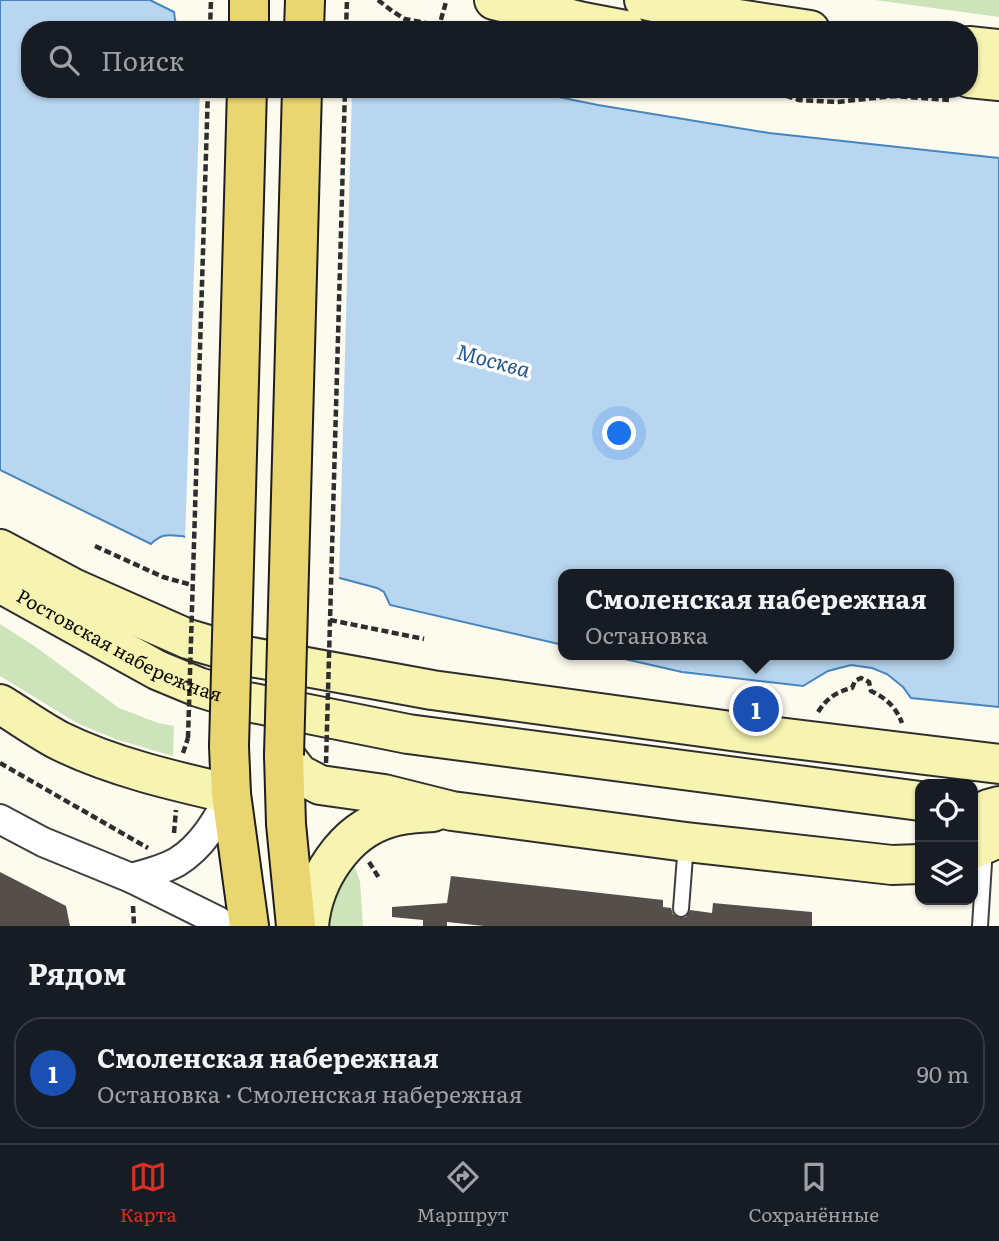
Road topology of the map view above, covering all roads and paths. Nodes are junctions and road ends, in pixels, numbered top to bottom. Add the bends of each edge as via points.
1 (211, 0) edge
2 (250, 0) edge
3 (305, 0) edge
4 (347, 0) edge
5 (378, 0) edge
6 (494, 0) edge
7 (644, 0) edge
8 (446, 2) edge
9 (210, 21) edge
10 (249, 21) edge
11 (304, 21) edge
12 (346, 21) edge
13 (414, 21) edge
14 (441, 21) edge
15 (579, 21) edge
16 (751, 21) edge
17 (978, 47) edge
18 (999, 49) edge
19 (999, 81) edge
20 (978, 86) edge
21 (208, 98) edge
22 (247, 98) edge
23 (302, 98) edge
24 (345, 98) edge
25 (793, 98) edge
26 (875, 98) edge
27 (95, 546) dead end
28 (0, 549) edge
29 (0, 583) edge
30 (192, 584) junction
31 (330, 620) junction
32 (424, 639) dead end
33 (0, 704) edge
34 (821, 707) dead end
35 (899, 716) dead end
36 (188, 738) dead end
37 (284, 755) junction
38 (0, 763) edge
39 (326, 763) dead end
40 (999, 764) edge
41 (231, 794) junction
42 (911, 803) edge
43 (452, 811) junction
44 (0, 818) edge
45 (986, 824) edge
46 (687, 842) junction
47 (153, 850) dead end
48 (911, 861) edge
49 (132, 892) junction
50 (681, 909) dead end
51 (134, 926) edge
52 (224, 926) edge
53 (249, 926) edge
54 (296, 926) edge
55 (309, 926) edge
56 (980, 926) edge

1 - 9 path
2 - 10 main road
3 - 11 main road
4 - 12 path
5 - 13 path
6 - 15 main road
7 - 16 main road
8 - 14 path
17 - 18 main road
19 - 20 main road
21 - 30 path, bridge
22 - 41 main road, bridge
23 - 37 main road, bridge
24 - 31 path, bridge
25 - 26 path via 837,102
27 - 30 path via 163,577
28 - 40 main road, Ростовская набережная via 75,589 188,639 246,656 432,690
29 - 42 main road, Ростовская набережная via 157,670 243,701 408,734
30 - 36 path, bridge
31 - 32 path
31 - 39 path, bridge
33 - 41 main road via 60,740 107,760
34 - 35 path via 861,678 894,706
37 - 43 main road via 299,774 320,785 384,794
37 - 54 main road
38 - 47 path
41 - 49 street via 210,830 182,859
41 - 53 main road
43 - 46 main road
43 - 55 main road via 390,817 353,837 320,884
44 - 49 street
45 - 56 lane
46 - 48 main road
46 - 50 lane
49 - 51 path
49 - 52 street via 218,920

